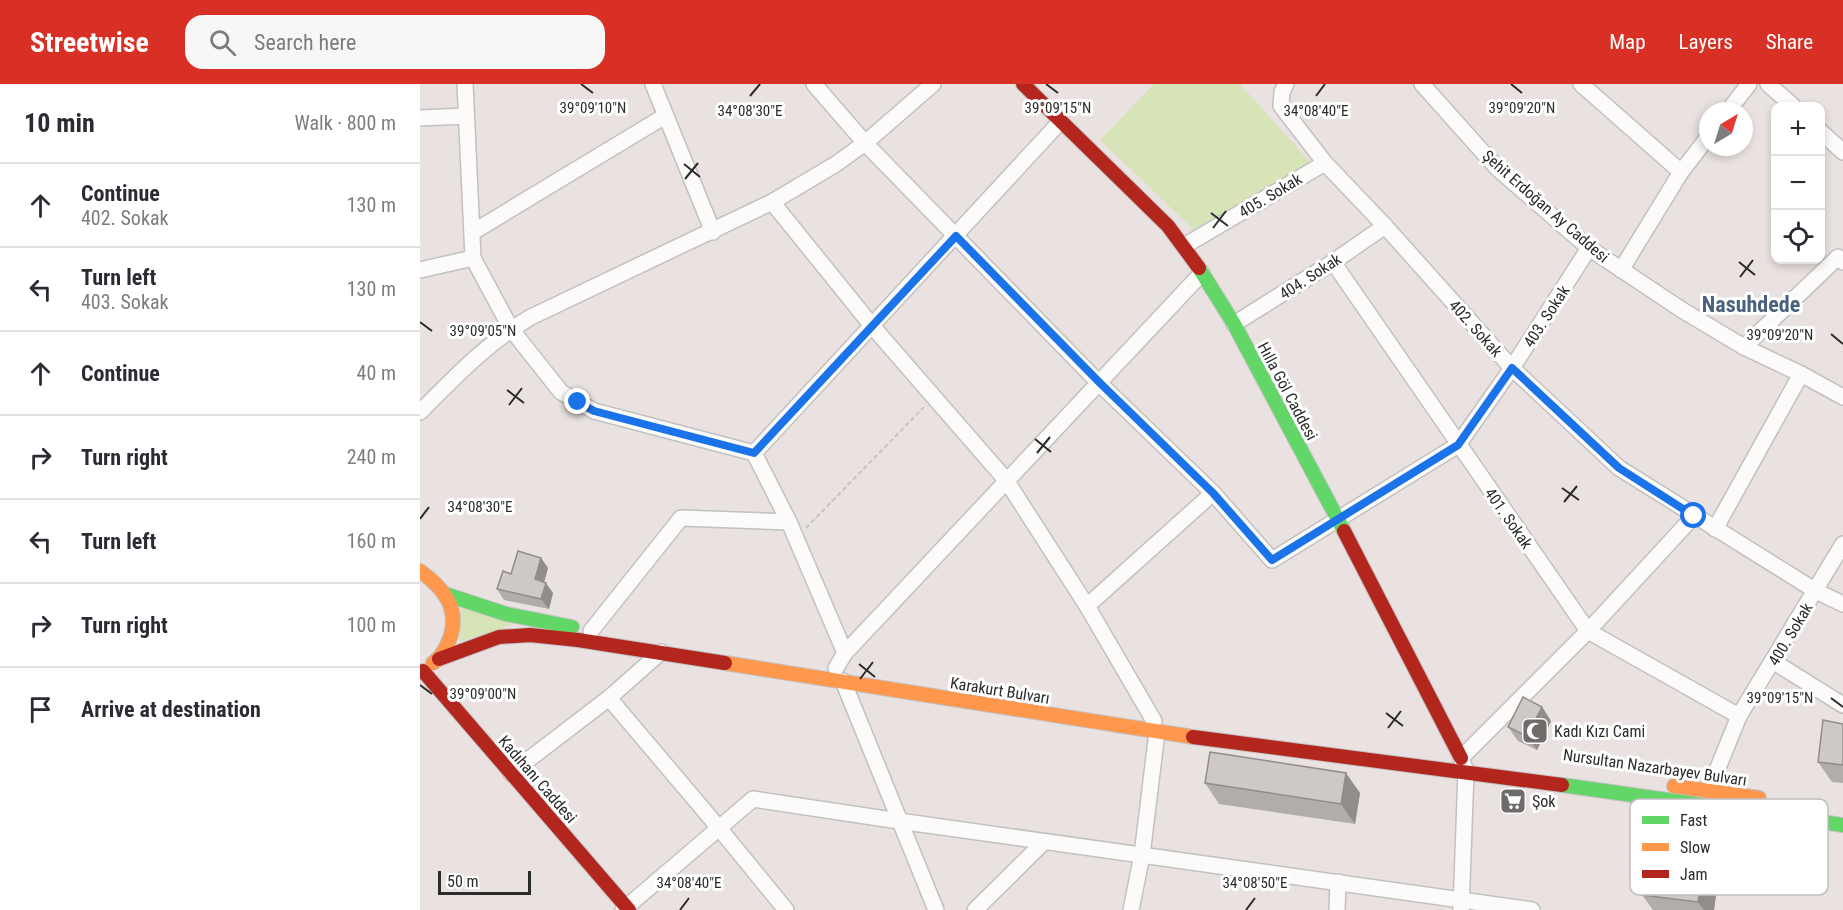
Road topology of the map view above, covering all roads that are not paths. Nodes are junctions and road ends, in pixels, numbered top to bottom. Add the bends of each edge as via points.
1 (653, 84) edge
2 (814, 84) edge
3 (933, 84) edge
4 (1023, 84) edge
5 (1286, 84) edge
6 (1422, 84) edge
7 (1581, 84) edge
8 (1749, 84) edge
9 (1768, 84) edge
10 (468, 86) edge
11 (1735, 102) edge
12 (1788, 102) edge
13 (466, 116) junction
14 (665, 116) junction
15 (420, 118) edge
16 (1060, 122) junction
17 (1825, 135) edge
18 (865, 143) junction
19 (1699, 149) edge
20 (1843, 152) edge
21 (1325, 163) junction
22 (1681, 172) junction
23 (772, 202) junction
24 (1385, 225) junction
25 (473, 232) junction
26 (713, 232) junction
27 (956, 236) junction
28 (1184, 246) junction
29 (1589, 248) junction
30 (473, 258) junction
31 (1333, 262) junction
32 (1843, 262) edge
33 (420, 270) edge
34 (1621, 270) junction
35 (1202, 273) junction
36 (1234, 324) junction
37 (873, 327) junction
38 (511, 329) junction
39 (1744, 347) junction
40 (1512, 368) junction
41 (1801, 374) junction
42 (1100, 383) junction
43 (1843, 397) edge
44 (420, 412) edge
45 (1458, 445) junction
46 (754, 453) junction
47 (1006, 480) junction
48 (1213, 493) junction
49 (1694, 516) junction
50 (1338, 519) junction
51 (789, 522) junction
52 (1715, 529) junction
53 (1843, 544) edge
54 (420, 571) edge
55 (1816, 591) junction
56 (448, 595) junction
57 (1843, 604) edge
58 (1087, 606) junction
59 (591, 631) junction
60 (1588, 631) junction
61 (661, 652) junction
62 (845, 653) junction
63 (439, 659) junction
64 (1773, 662) junction
65 (421, 671) edge
66 (839, 674) junction
67 (609, 698) junction
68 (1843, 705) edge
69 (1740, 716) junction
70 (1156, 727) junction
71 (1464, 765) junction
72 (511, 772) junction
73 (1591, 775) dead end
74 (1662, 784) dead end
75 (1709, 790) junction
76 (1679, 799) edge
77 (1764, 799) edge
78 (899, 821) junction
79 (1828, 823) edge
80 (1843, 825) edge
81 (719, 828) junction
82 (1044, 842) junction
83 (1142, 855) junction
84 (1338, 882) junction
85 (1461, 905) edge
86 (626, 909) edge
87 (786, 910) edge
88 (935, 910) edge
89 (975, 910) edge
90 (1131, 910) edge
91 (1338, 910) edge
92 (1532, 910) edge

1 - 14 street
2 - 18 street
3 - 18 street
4 - 16 main road, Hılla Göl Caddesi
5 - 21 street, 402. Sokak via 1281,106
6 - 29 street, Şehit Erdoğan Ay Caddesi via 1497,168
7 - 22 street
8 - 11 street
9 - 12 street
10 - 13 street
13 - 15 street
13 - 25 street
14 - 25 street
14 - 26 street
16 - 27 street
16 - 28 main road, Hılla Göl Caddesi
17 - 20 street
18 - 23 street
18 - 27 street
19 - 22 street
21 - 24 street, 402. Sokak
21 - 28 street, 405. Sokak
22 - 34 street
23 - 26 street
23 - 37 street
24 - 31 street, 404. Sokak
24 - 40 street, 402. Sokak
25 - 30 street
26 - 38 street
27 - 37 street
27 - 42 street
28 - 35 main road, Hılla Göl Caddesi
29 - 34 street, Şehit Erdoğan Ay Caddesi
29 - 40 street, 403. Sokak
30 - 33 street
30 - 38 street
31 - 36 street, 404. Sokak
31 - 45 street, 401. Sokak
32 - 39 street via 1838,257
34 - 39 street, Şehit Erdoğan Ay Caddesi
35 - 36 main road, Hılla Göl Caddesi
35 - 42 street
36 - 50 main road, Hılla Göl Caddesi
37 - 46 street
37 - 47 street
38 - 44 street via 480,353
38 - 46 street via 561,392 594,411
39 - 41 street, Şehit Erdoğan Ay Caddesi
40 - 45 street, 403. Sokak
40 - 49 street, 402. Sokak via 1619,468
41 - 43 street, Şehit Erdoğan Ay Caddesi
41 - 52 street
42 - 47 street
42 - 48 street
45 - 50 street, 403. Sokak
45 - 60 street, 401. Sokak
46 - 51 street
47 - 58 street
47 - 62 street
48 - 50 street, 403. Sokak via 1272,560
48 - 58 street
49 - 52 street, 402. Sokak
49 - 60 street
50 - 71 main road, Hılla Göl Caddesi
51 - 59 street via 681,518
51 - 62 street
52 - 55 street, 402. Sokak
53 - 55 street, 400. Sokak
54 - 56 main road
55 - 57 street, 402. Sokak
55 - 64 street, 400. Sokak
56 - 59 main road, Karakurt Bulvarı via 506,614
56 - 63 main road via 454,628
58 - 70 street
59 - 66 main road, Karakurt Bulvarı
60 - 69 street, 401. Sokak
60 - 71 street
61 - 63 main road, Karakurt Bulvarı via 530,635 499,637
61 - 66 main road, Karakurt Bulvarı
61 - 67 street
62 - 66 street
63 - 65 main road
64 - 68 street
64 - 69 street, 400. Sokak
65 - 72 main road, Kadıhanı Caddesi
66 - 70 main road, Karakurt Bulvarı
66 - 78 street
67 - 72 street
67 - 81 street
69 - 75 street, 400. Sokak
70 - 71 main road, Karakurt Bulvarı
70 - 83 street
71 - 73 main road, Nursultan Nazarbayev Bulvarı
71 - 76 main road, Nursultan Nazarbayev Bulvarı
71 - 85 street
72 - 86 main road, Kadıhanı Caddesi
74 - 75 main road, Nursultan Nazarbayev Bulvarı
75 - 77 main road, Nursultan Nazarbayev Bulvarı
78 - 81 street via 753,799
78 - 82 street
78 - 88 street
79 - 80 main road, Nursultan Nazarbayev Bulvarı
81 - 86 street
81 - 87 street
82 - 83 street
82 - 89 street
83 - 84 street
83 - 90 street
84 - 85 street
84 - 91 street
85 - 92 street

